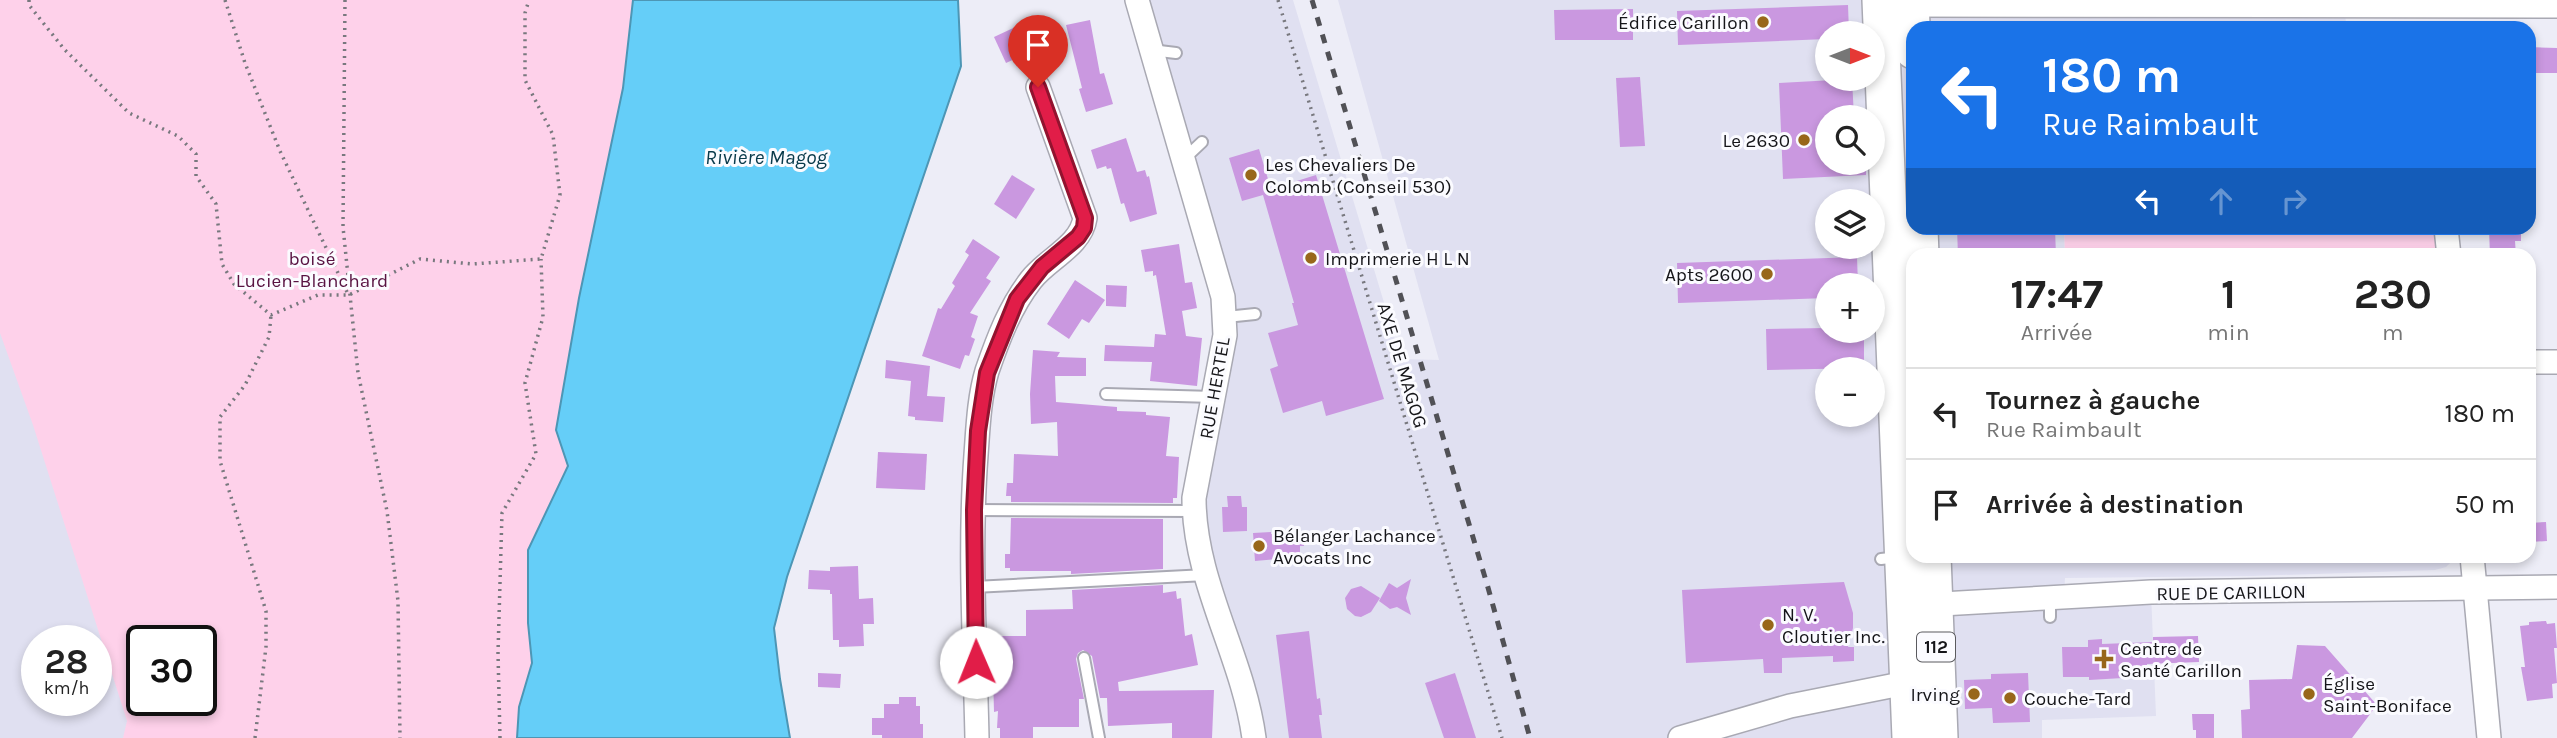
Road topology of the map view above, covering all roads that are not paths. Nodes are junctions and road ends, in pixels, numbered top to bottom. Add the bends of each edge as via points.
1 (1137, 0) edge
2 (1895, 3) edge
3 (2425, 3) edge
4 (2557, 6) edge
5 (1906, 32) edge
6 (1151, 50) junction
7 (1176, 53) dead end
8 (1038, 87) dead end
9 (1202, 142) dead end
10 (1185, 158) junction
11 (1904, 257) edge
12 (1255, 314) dead end
13 (1226, 317) junction
14 (2536, 362) edge
15 (2557, 362) edge
16 (1106, 394) dead end
17 (1214, 397) junction
18 (974, 510) junction
19 (1194, 511) junction
20 (1905, 557) edge
21 (1907, 563) edge
22 (2473, 563) edge
23 (1206, 575) junction
24 (974, 587) junction
25 (2557, 587) edge
26 (2475, 589) junction
27 (1920, 605) junction
28 (1084, 658) dead end
29 (1923, 680) junction
30 (977, 738) edge
31 (1099, 738) edge
32 (1254, 738) edge
33 (1680, 738) edge
34 (1910, 738) edge
35 (1940, 738) edge
36 (2488, 738) edge

1 - 6 street, RUE HERTEL
2 - 3 street
2 - 5 main road
2 - 11 main road, 112
3 - 4 street
6 - 7 lane
6 - 10 street, RUE HERTEL
8 - 18 street via 1085,218 1084,228 1031,280 1003,330 981,398
9 - 10 lane
10 - 13 street, RUE HERTEL via 1220,278
11 - 20 main road, 112
12 - 13 lane
13 - 17 street, RUE HERTEL
14 - 15 street
16 - 17 lane
17 - 19 street, RUE HERTEL
18 - 19 lane
18 - 24 street
19 - 23 street, RUE HERTEL
21 - 27 main road, 112
22 - 26 street
23 - 24 lane
23 - 32 street, RUE HERTEL via 1247,699
24 - 30 street
25 - 26 street, RUE DE CARILLON
26 - 27 street, RUE DE CARILLON via 2151,592 2050,607
26 - 36 street
27 - 29 main road, 112
28 - 31 lane
29 - 33 street via 1790,706
29 - 34 main road, 112
29 - 35 main road, 112

